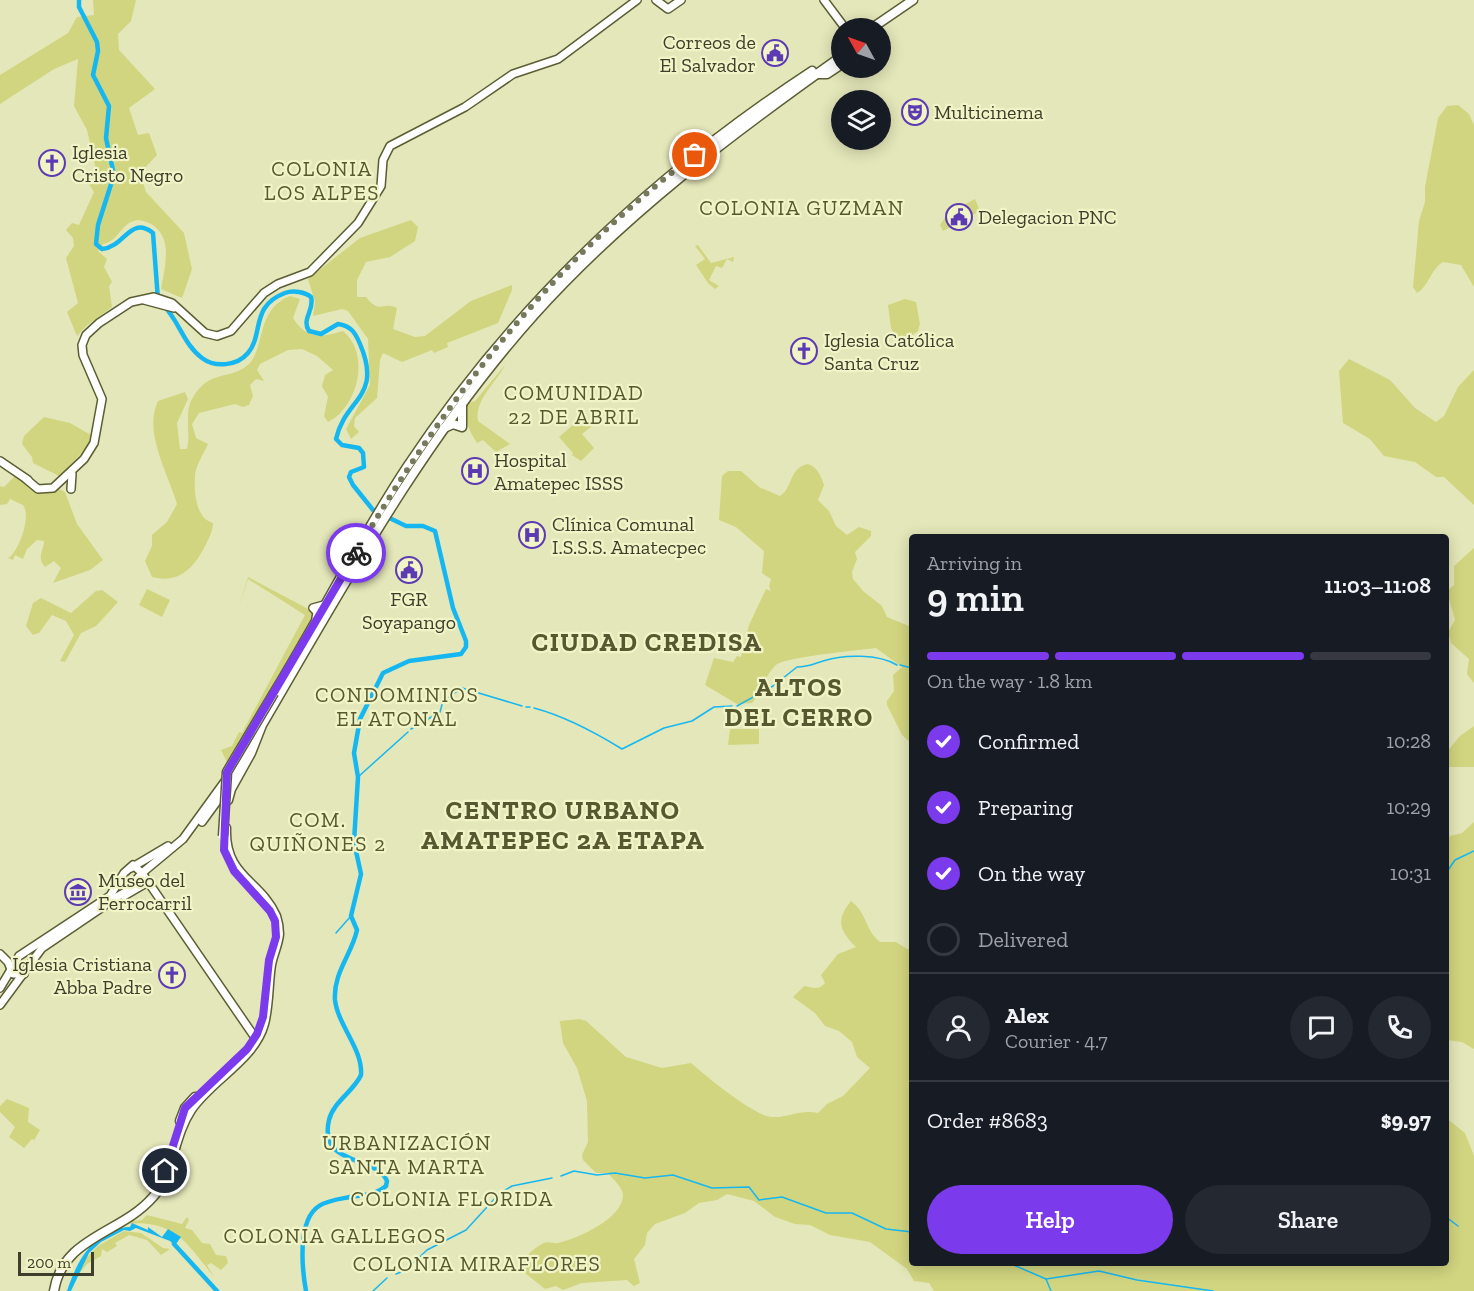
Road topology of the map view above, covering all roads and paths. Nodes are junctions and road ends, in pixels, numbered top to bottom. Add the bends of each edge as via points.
1 (637, 0) edge
2 (657, 0) edge
3 (681, 0) edge
4 (824, 0) edge
5 (916, 1) edge
6 (838, 18) edge
7 (888, 18) edge
8 (891, 19) edge
9 (831, 58) edge
10 (831, 64) edge
11 (831, 71) edge
12 (813, 76) junction
13 (788, 87) junction
14 (150, 300) junction
15 (179, 310) junction
16 (514, 332) junction
17 (462, 402) junction
18 (443, 428) junction
19 (95, 436) junction
20 (0, 461) edge
21 (77, 467) junction
22 (26, 479) junction
23 (52, 488) junction
24 (386, 508) junction
25 (376, 522) junction
26 (317, 622) junction
27 (262, 725) junction
28 (194, 826) junction
29 (134, 866) junction
30 (145, 877) junction
31 (101, 906) junction
32 (52, 937) junction
33 (0, 948) edge
34 (0, 954) edge
35 (18, 956) junction
36 (10, 970) junction
37 (23, 974) junction
38 (0, 990) edge
39 (0, 1003) edge
40 (256, 1039) junction
41 (53, 1291) edge

1 - 15 main road via 558,59 513,74 465,107 393,144 382,163 383,183 358,223 314,269 268,290 226,334 205,333
2 - 3 main road via 668,9
4 - 6 main road
5 - 7 highway
5 - 8 highway
9 - 13 highway
10 - 12 highway
11 - 12 highway
12 - 16 main road via 650,199
12 - 17 highway via 697,162 609,239 533,316
13 - 16 main road via 625,215 571,267
13 - 24 highway via 667,177 547,289 468,381 406,468
14 - 15 main road
14 - 15 main road via 164,299
14 - 19 main road via 140,298 106,317 83,341 83,355 102,399
16 - 24 main road via 444,416
17 - 18 highway
17 - 18 highway via 462,427 453,424
18 - 24 highway
19 - 21 main road
19 - 22 main road via 84,456 54,484 43,486
20 - 22 main road
21 - 23 main road
21 - 23 main road via 71,476 70,491
22 - 23 main road via 38,489
24 - 25 highway
25 - 26 highway
25 - 28 main road via 233,770
26 - 27 highway
26 - 40 highway, bridge via 227,772 224,850 230,866 270,911 276,924 263,1017
27 - 30 main road via 199,826
27 - 40 highway via 229,793 226,836 228,856 234,867 270,907 278,924 266,1016
28 - 29 main road
28 - 30 main road
29 - 30 main road
29 - 31 main road
29 - 35 main road via 124,873 110,896
30 - 31 main road
30 - 37 main road via 123,897 48,943
30 - 40 main road
31 - 32 main road
32 - 36 main road via 23,954
32 - 37 main road
33 - 35 main road via 10,957
34 - 36 main road
35 - 36 main road
36 - 37 main road via 15,976
36 - 38 main road
37 - 39 main road
40 - 41 highway via 187,1111 155,1190 136,1209 73,1248 57,1270

